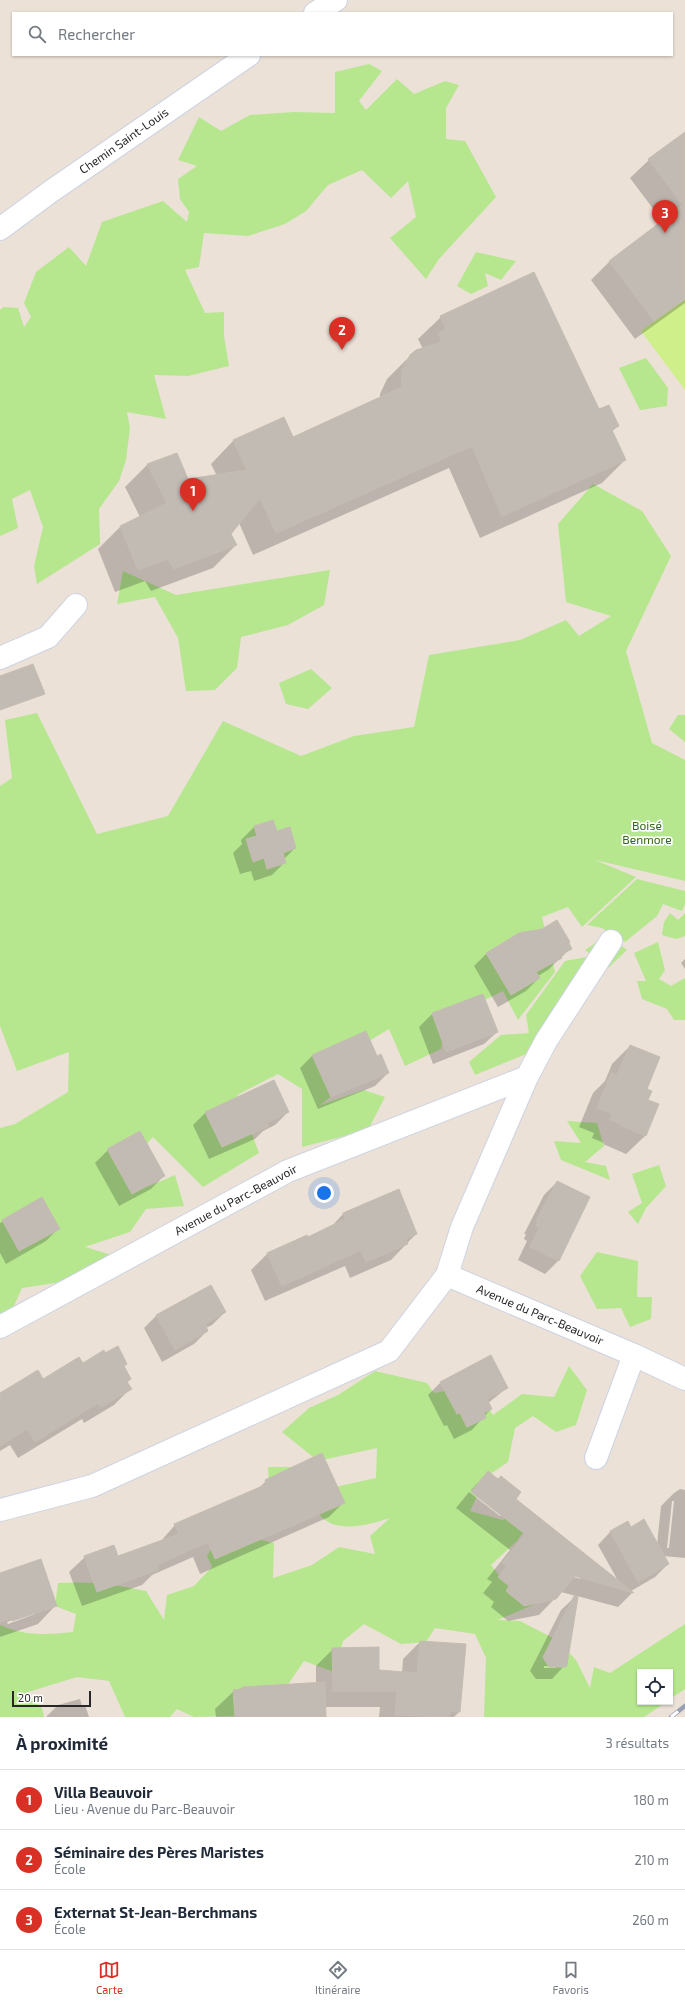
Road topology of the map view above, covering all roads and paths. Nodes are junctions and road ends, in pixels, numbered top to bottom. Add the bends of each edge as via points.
1 (336, 0) edge
2 (317, 12) edge
3 (248, 56) edge
4 (0, 229) edge
5 (76, 605) dead end
6 (0, 658) edge
7 (611, 941) dead end
8 (527, 1077) junction
9 (447, 1275) junction
10 (0, 1327) edge
11 (634, 1355) junction
12 (685, 1380) edge
13 (596, 1458) dead end
14 (0, 1510) edge

1 - 2 street
3 - 4 street, Chemin Saint-Louis
5 - 6 street via 48,637
7 - 8 street via 546,1041
8 - 9 street via 462,1227
8 - 10 street, Avenue du Parc-Beauvoir via 288,1171
9 - 11 street, Avenue du Parc-Beauvoir
9 - 14 street via 389,1351 92,1486
11 - 12 street, Avenue du Parc-Beauvoir
11 - 13 street

